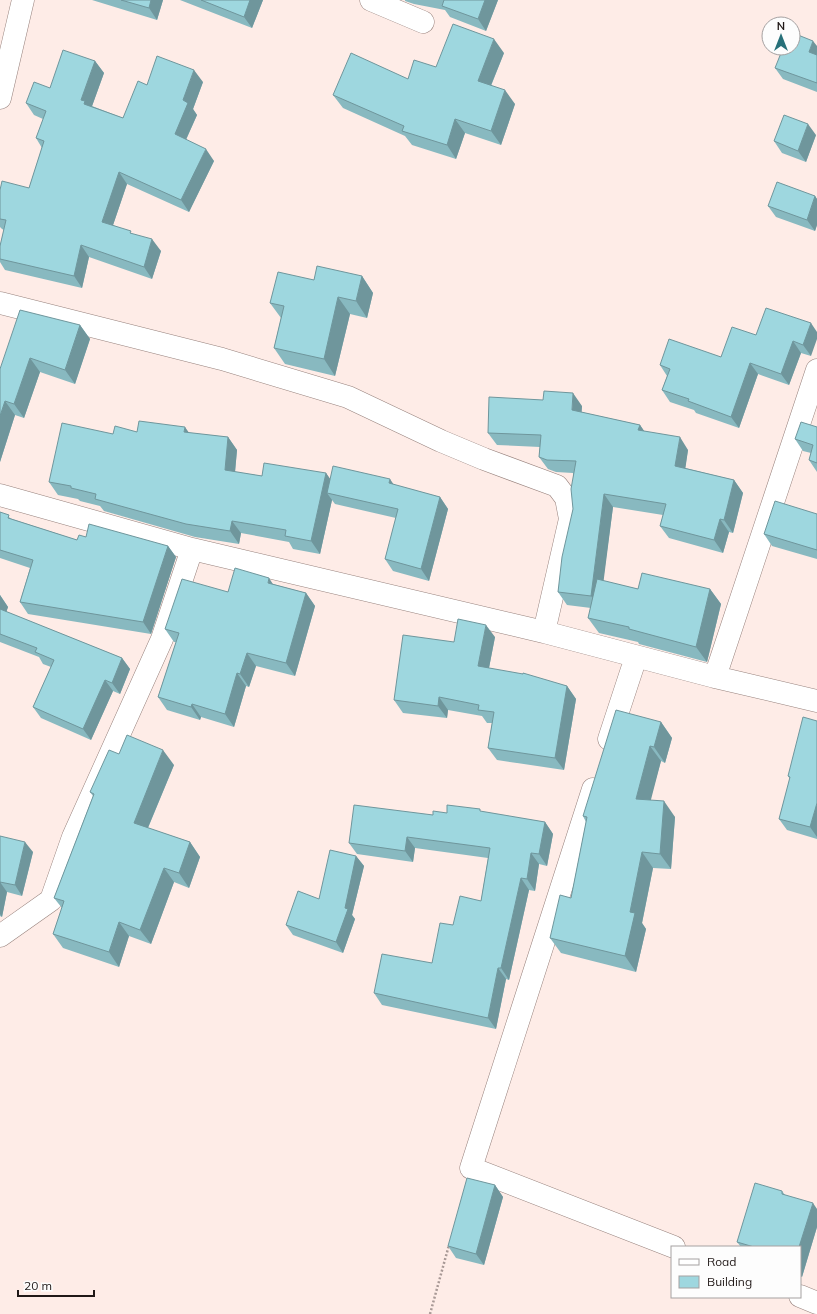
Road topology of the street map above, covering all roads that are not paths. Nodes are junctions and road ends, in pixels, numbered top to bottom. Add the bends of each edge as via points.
1 (23, 0) edge
2 (371, 0) edge
3 (423, 22) dead end
4 (0, 98) edge
5 (0, 303) edge
6 (817, 370) edge
7 (0, 495) edge
8 (192, 549) junction
9 (544, 632) junction
10 (636, 657) junction
11 (714, 677) junction
12 (817, 701) edge
13 (0, 936) edge
14 (671, 1246) edge
15 (801, 1296) edge
16 (817, 1303) edge

1 - 4 street
2 - 3 street
5 - 9 street via 222,359 348,396 448,444 557,486 566,498 570,519
6 - 11 street
7 - 8 street
8 - 9 street
8 - 13 street via 162,639 73,837 51,900
9 - 10 street
10 - 11 street
10 - 14 street via 471,1168
11 - 12 street
15 - 16 street

